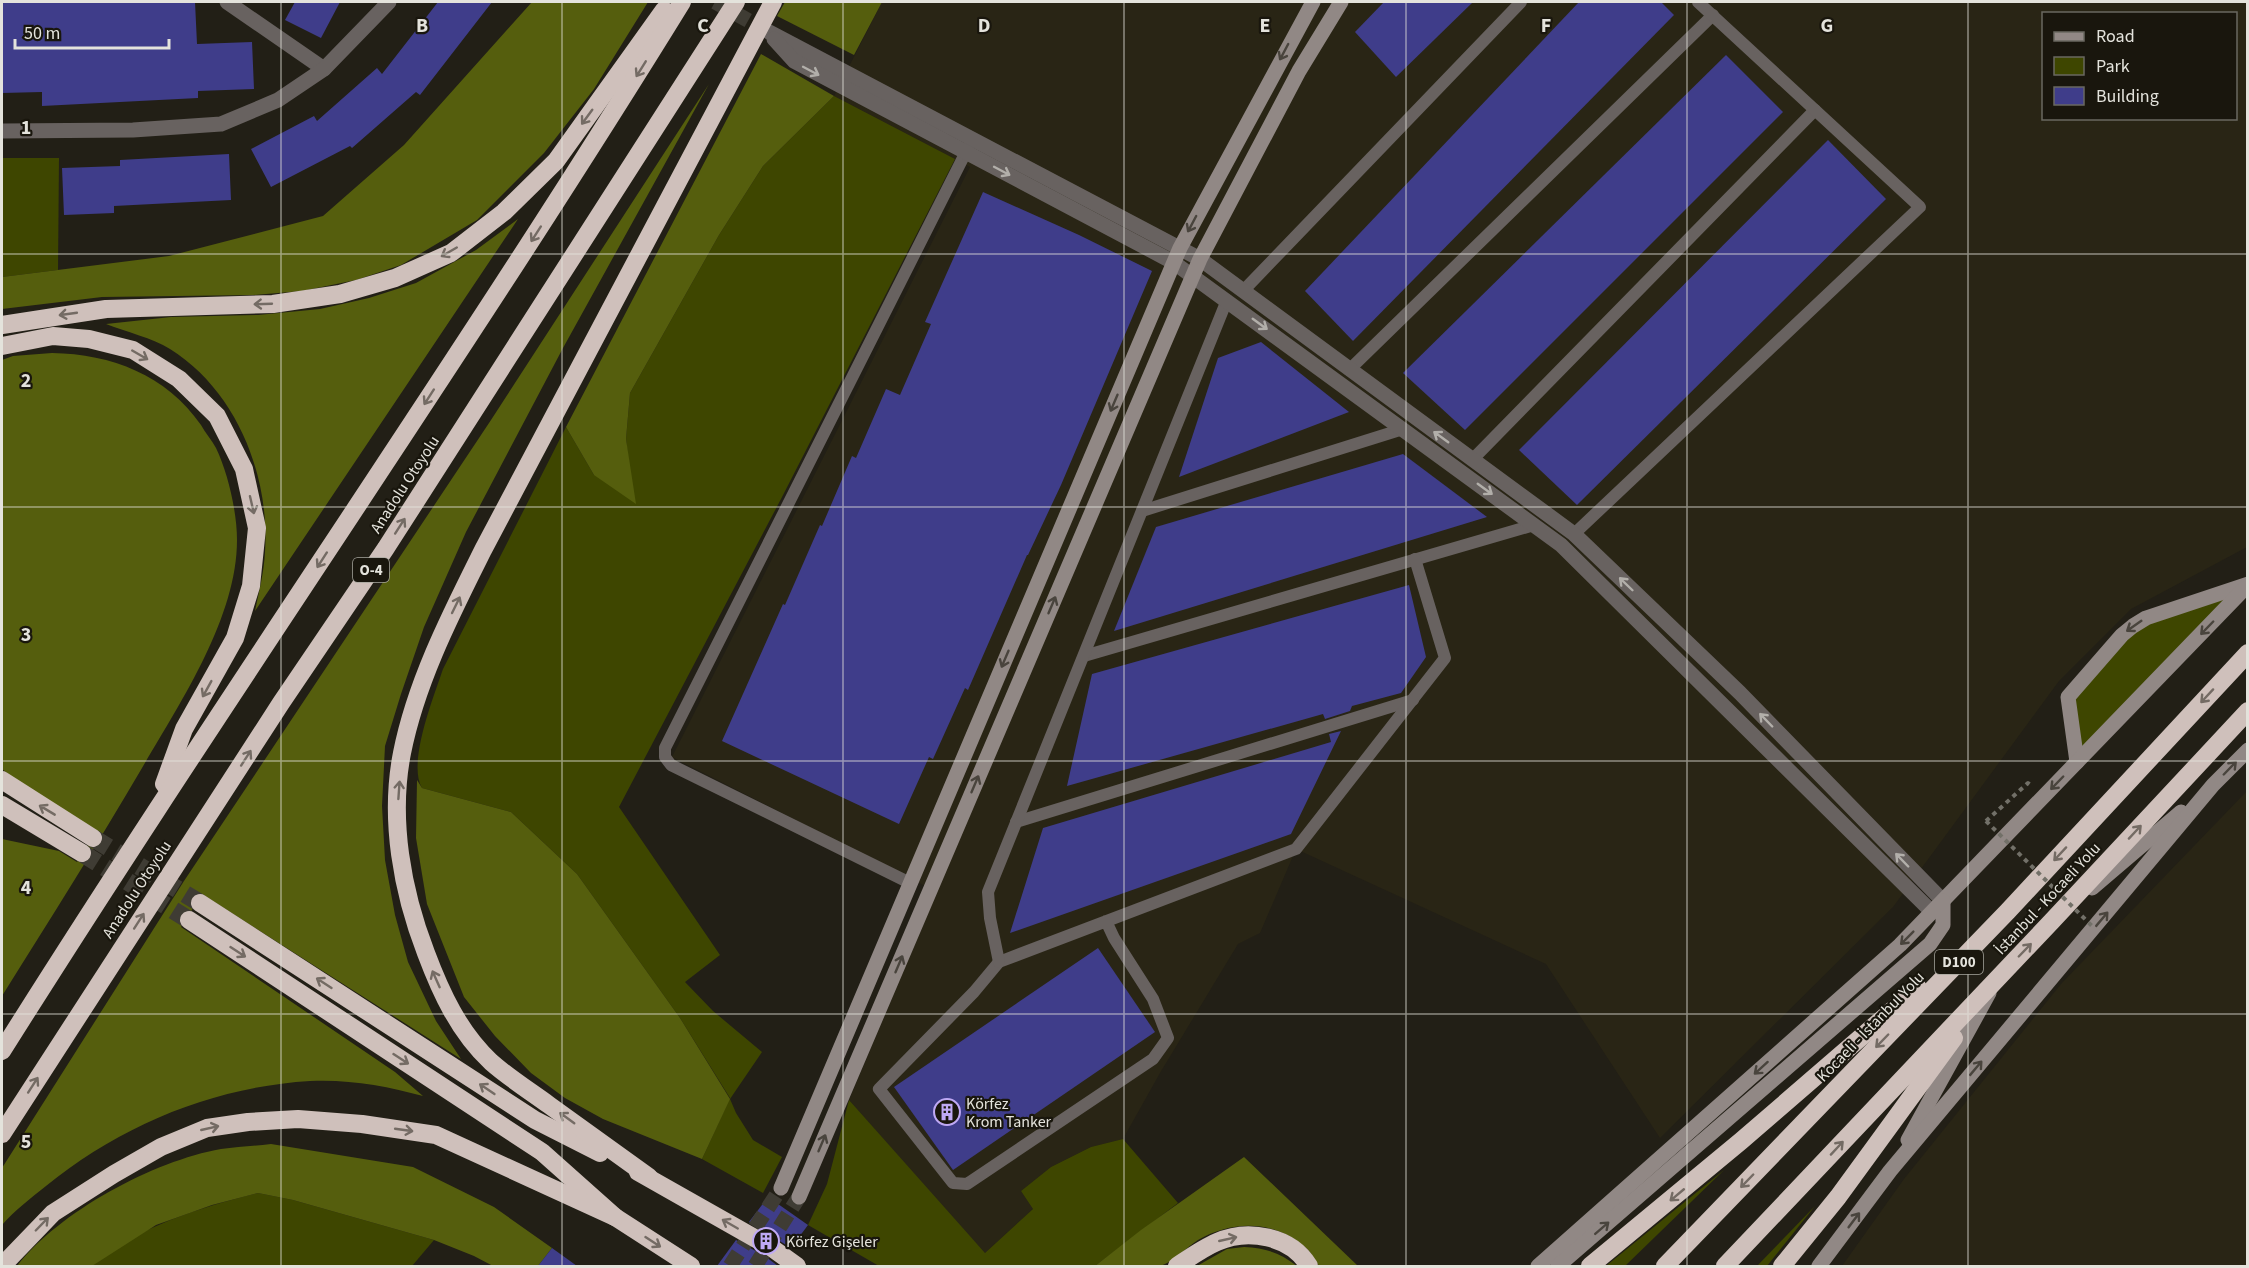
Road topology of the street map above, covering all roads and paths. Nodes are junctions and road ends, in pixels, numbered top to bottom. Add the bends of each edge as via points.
1 (226, 2) edge
2 (389, 2) edge
3 (670, 2) edge
4 (682, 2) edge
5 (736, 2) edge
6 (773, 2) edge
7 (1313, 2) edge
8 (1341, 2) edge
9 (1521, 2) edge
10 (1698, 2) edge
11 (1713, 15) junction
12 (324, 69) junction
13 (1815, 110) junction
14 (2, 131) edge
15 (969, 146) junction
16 (1176, 255) junction
17 (1200, 259) junction
18 (1193, 275) junction
19 (1243, 291) junction
20 (1227, 300) junction
21 (2, 325) edge
22 (2, 346) edge
23 (1349, 370) junction
24 (1403, 429) junction
25 (1472, 460) junction
26 (1142, 511) junction
27 (1534, 525) junction
28 (1574, 534) junction
29 (1415, 559) junction
30 (2247, 585) edge
31 (2247, 653) edge
32 (1084, 656) junction
33 (1413, 700) junction
34 (2247, 711) edge
35 (2247, 750) edge
36 (2077, 762) junction
37 (2, 780) edge
38 (2028, 783) dead end
39 (2213, 785) junction
40 (2, 805) edge
41 (154, 813) junction
42 (1016, 822) junction
43 (93, 838) tunnel mouth
44 (82, 853) tunnel mouth
45 (910, 884) junction
46 (200, 903) tunnel mouth
47 (1937, 907) junction
48 (2008, 911) junction
49 (189, 920) tunnel mouth
50 (1106, 921) junction
51 (2052, 921) junction
52 (2094, 928) dead end
53 (999, 962) junction
54 (1997, 980) junction
55 (2, 1051) edge
56 (2, 1134) edge
57 (1890, 1171) junction
58 (649, 1177) junction
59 (781, 1188) tunnel mouth
60 (799, 1197) tunnel mouth
61 (615, 1217) junction
62 (2, 1266) edge
63 (691, 1266) edge
64 (797, 1266) edge
65 (1177, 1266) edge
66 (1309, 1266) edge
67 (1538, 1266) edge
68 (1558, 1266) edge
69 (1590, 1266) edge
70 (1665, 1266) edge
71 (1725, 1266) edge
72 (1782, 1266) edge
73 (1819, 1266) edge

1 - 12 street
2 - 12 street
3 -> 21 highway via 556,160 504,212 451,253 395,278 340,294 273,304 106,309
4 -> 41 highway, Anadolu Otoyolu via 592,149
56 -> 5 highway, Anadolu Otoyolu / O-4 via 386,548
58 -> 6 highway via 490,1061 450,1010 415,925 405,887 399,842 402,753 441,635
7 -> 16 main road
8 - 17 main road via 1299,71
9 - 19 lane
10 - 11 lane
11 - 13 lane
11 - 23 lane
12 - 14 street via 278,100 221,124 133,130
13 - 25 lane
13 - 28 lane via 1920,207
15 -> 15 street via 769,32 794,61
15 - 16 street
15 - 45 lane via 665,748 665,758 671,765
16 - 17 street
16 - 18 street
16 -> 45 main road
17 - 18 main road
17 - 19 street
18 - 20 street
60 -> 18 main road
19 - 23 street
20 -> 24 street
20 - 26 lane
22 -> 41 highway via 53,336 89,339 133,350 179,379 217,416 244,469 257,528 251,586 235,638 184,729
25 -> 23 street
24 - 26 lane
24 -> 27 street
25 - 28 street
26 - 32 lane
27 - 29 lane
27 - 47 street via 1569,553
47 -> 28 street via 1740,693
29 - 32 lane
29 - 33 lane via 1445,658
30 -> 36 main road
30 -> 36 main road via 2145,618 2122,635 2068,697
31 -> 48 highway, Kocaeli - İstanbul Yolu / D100
32 - 42 lane
33 - 42 lane
33 - 50 lane via 1296,849
51 -> 34 highway, İstanbul - Kocaeli Yolu / D100
39 -> 35 main road
36 -> 47 main road
43 -> 37 highway
38 - 52 path, bridge via 1986,821
39 - 51 main road
57 -> 39 main road
40 - 44 highway
41 - 55 highway, Anadolu Otoyolu
42 - 53 lane via 988,892
45 - 59 main road
58 -> 46 highway via 535,1120
47 -> 67 main road via 1900,945
68 -> 47 main road via 1930,944 1944,924
48 -> 69 highway via 1741,1142
48 -> 70 highway, Kocaeli - İstanbul Yolu / D100
49 -> 61 highway via 542,1152
50 - 53 lane
50 - 53 lane via 1153,999 1168,1038 1153,1059 967,1184 952,1183 879,1089
54 -> 51 highway, İstanbul - Kocaeli Yolu / D100
54 - 57 main road
71 -> 54 highway, İstanbul - Kocaeli Yolu / D100
54 - 72 highway via 1838,1197
73 -> 57 main road
64 -> 58 highway
62 -> 61 highway via 53,1213 114,1174 161,1147 207,1128 248,1122 298,1119 436,1135
61 -> 63 highway
65 -> 66 highway via 1217,1241 1255,1235 1274,1238

